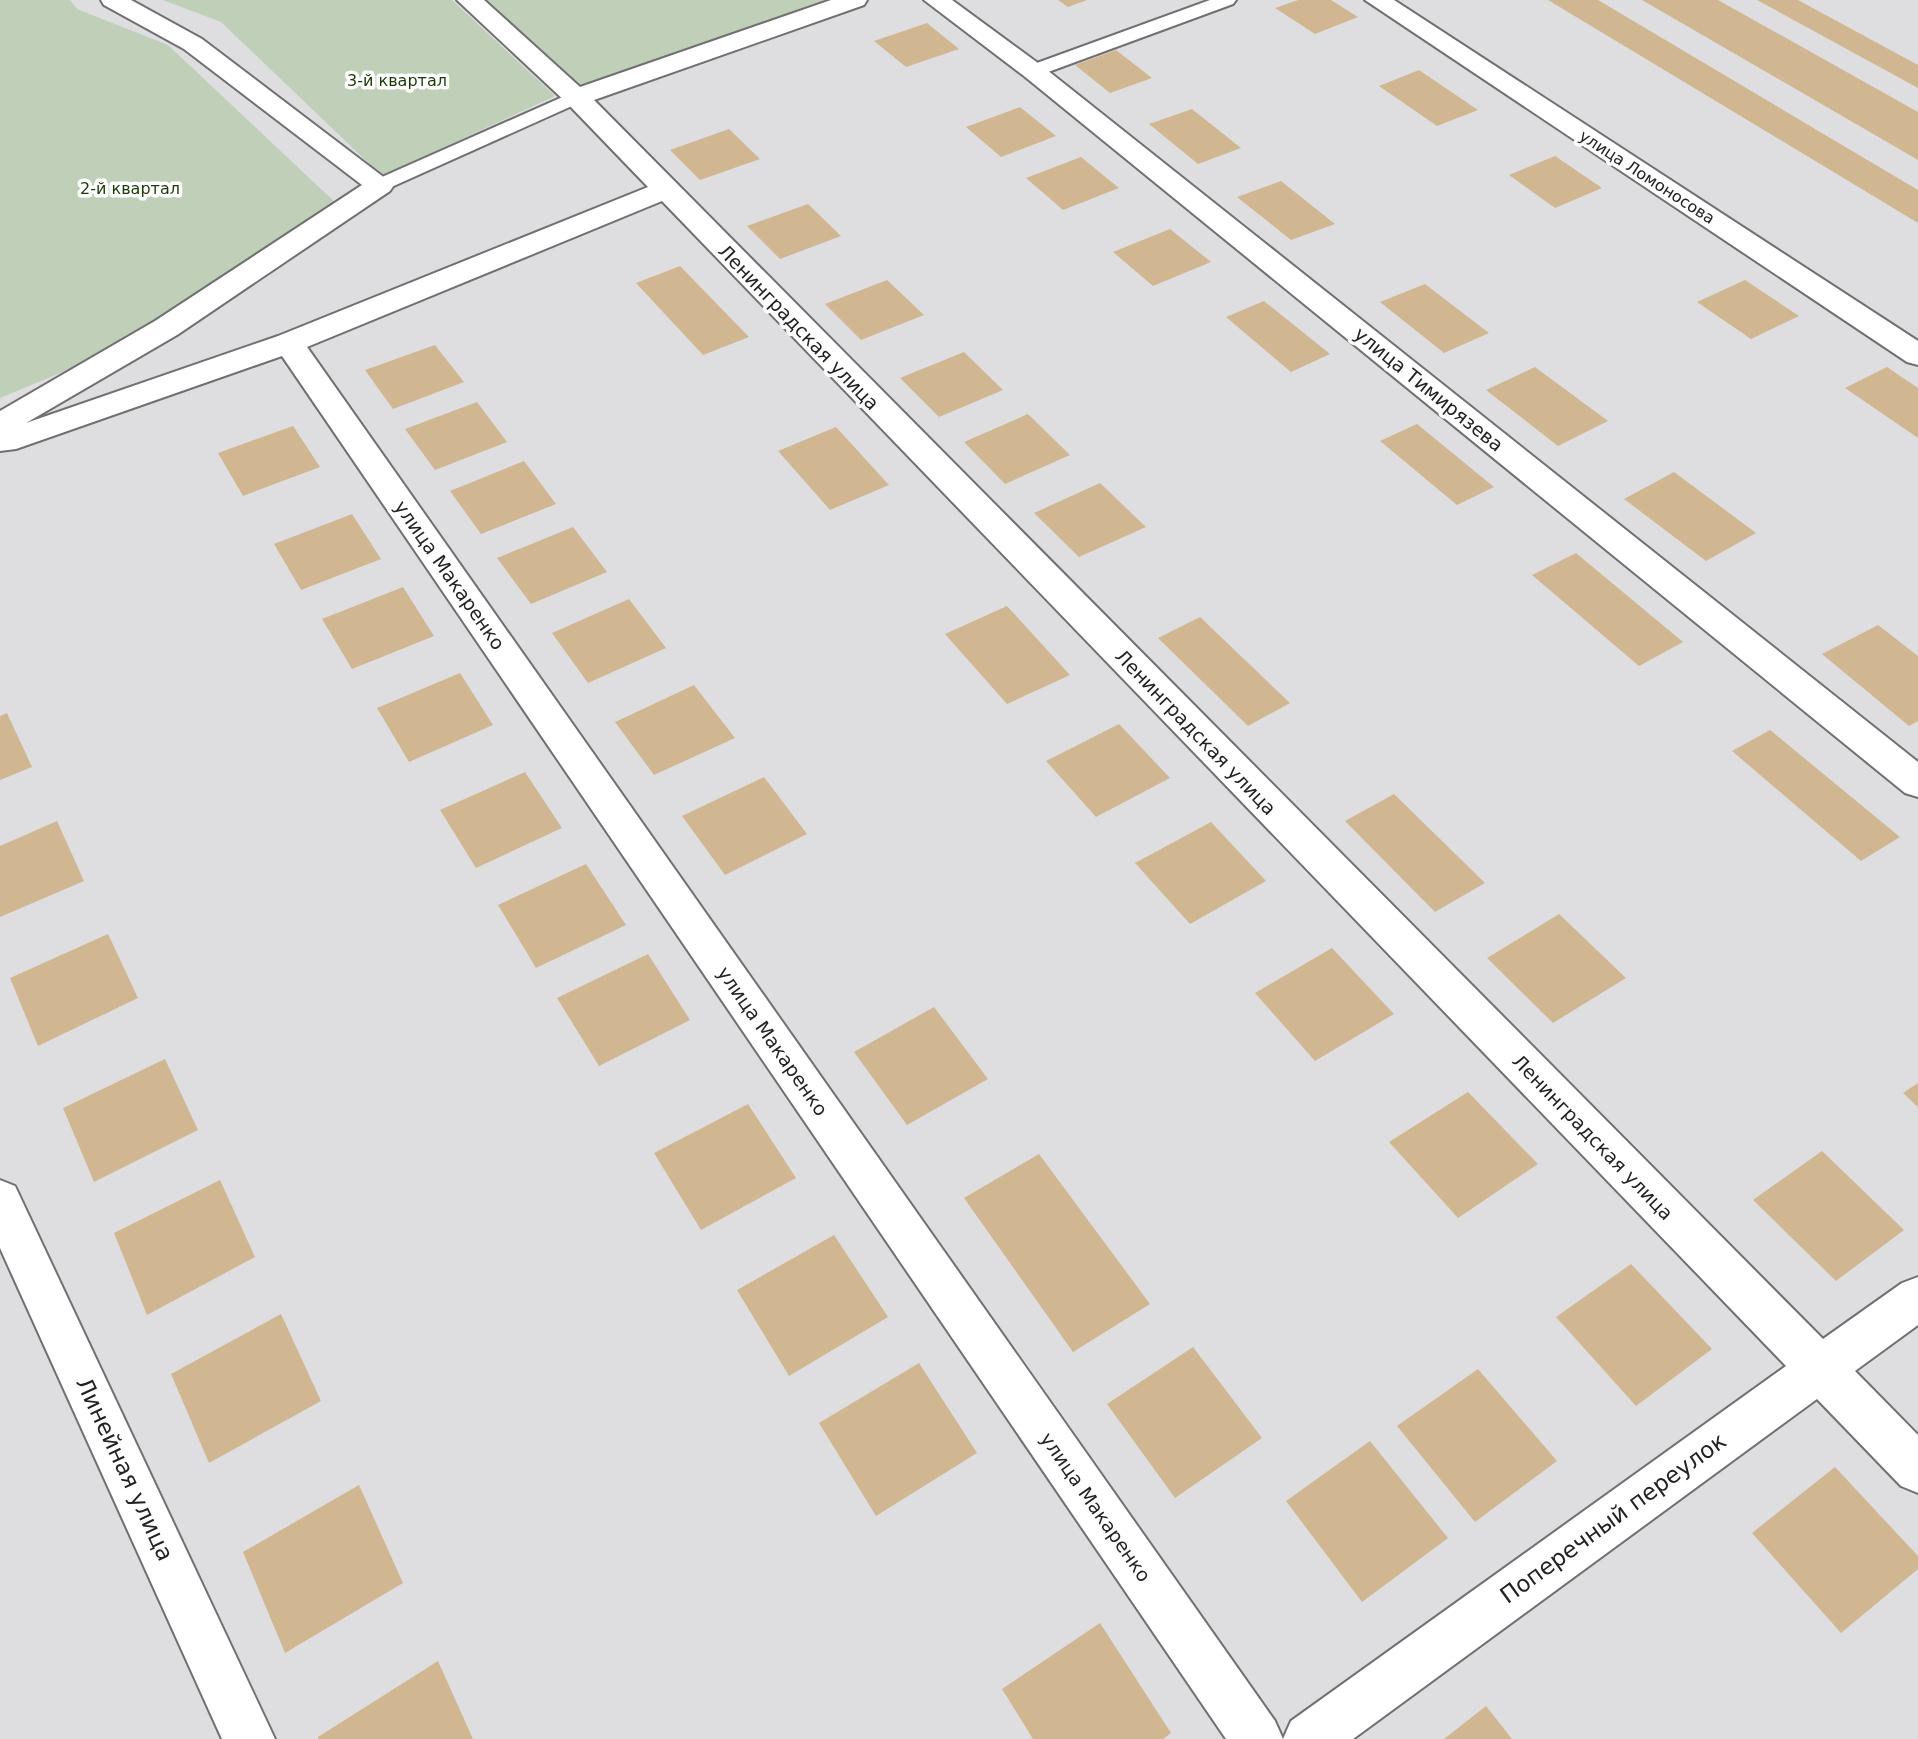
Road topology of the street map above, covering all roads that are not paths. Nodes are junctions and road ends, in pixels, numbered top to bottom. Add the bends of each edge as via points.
1 (113, 0) edge
2 (469, 0) edge
3 (855, 0) edge
4 (936, 0) edge
5 (1227, 0) edge
6 (1377, 0) edge
7 (1034, 71) junction
8 (576, 97) junction
9 (380, 185) junction
10 (665, 190) junction
11 (289, 343) junction
12 (1918, 355) edge
13 (0, 425) edge
14 (0, 444) edge
15 (1918, 783) edge
16 (0, 1200) edge
17 (1918, 1298) edge
18 (1819, 1368) junction
19 (1918, 1469) edge
20 (249, 1739) edge
21 (1257, 1739) edge
22 (1309, 1739) edge

1 - 9 street via 193,44
2 - 8 street, Ленинградская улица
3 - 8 street
4 - 7 street, улица Тимирязева
5 - 7 lane
6 - 12 street, улица Ломоносова
7 - 15 street, улица Тимирязева
8 - 9 lane
8 - 10 street, Ленинградская улица
9 - 13 street via 166,328
10 - 11 street
10 - 18 street, Ленинградская улица
11 - 14 street
11 - 21 street, улица Макаренко
16 - 20 street, Линейная улица
17 - 18 street, Поперечный переулок
18 - 19 street, Ленинградская улица
18 - 22 street, Поперечный переулок

